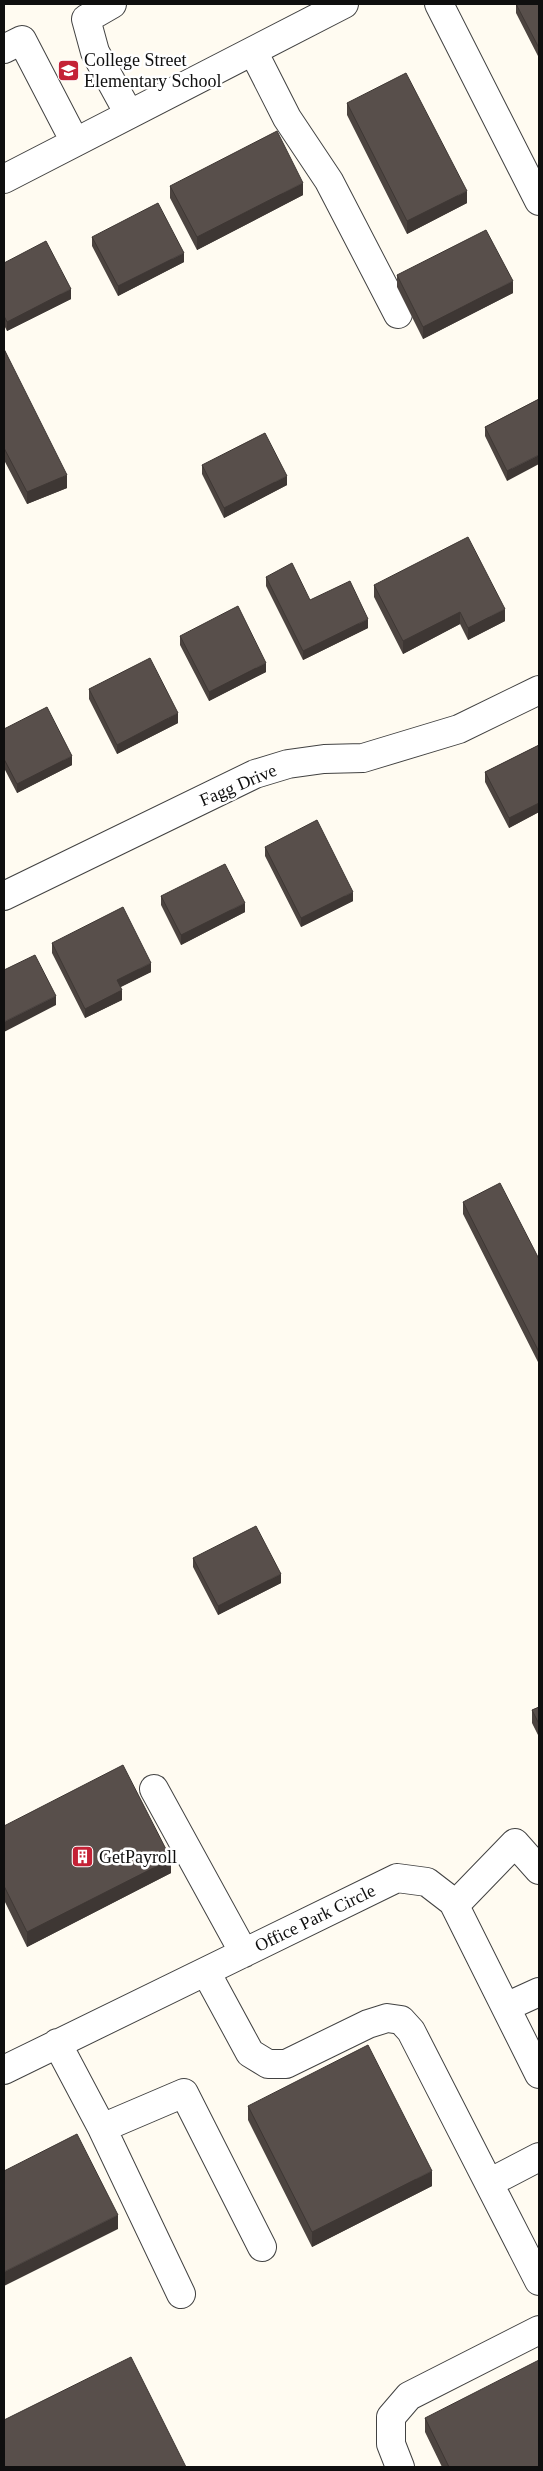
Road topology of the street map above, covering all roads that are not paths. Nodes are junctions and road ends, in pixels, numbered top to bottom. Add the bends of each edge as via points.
1 (112, 4) edge
2 (344, 4) edge
3 (439, 4) edge
4 (4, 49) edge
5 (253, 51) junction
6 (129, 114) junction
7 (75, 142) junction
8 (4, 179) edge
9 (539, 201) edge
10 (398, 314) dead end
11 (539, 690) edge
12 (4, 896) edge
13 (154, 1789) dead end
14 (539, 1870) edge
15 (455, 1905) junction
16 (244, 1953) junction
17 (206, 1972) junction
18 (539, 1992) edge
19 (506, 2007) junction
20 (57, 2043) junction
21 (4, 2070) edge
22 (539, 2074) edge
23 (102, 2128) junction
24 (539, 2157) edge
25 (489, 2184) junction
26 (262, 2247) dead end
27 (539, 2281) edge
28 (182, 2294) dead end
29 (539, 2330) edge
30 (400, 2467) edge

1 - 6 street via 86,20 95,52
2 - 5 street
3 - 9 street
4 - 7 street via 22,40
5 - 6 street
5 - 10 street via 287,118 329,181
6 - 7 street
7 - 8 street
11 - 12 street, Fagg Drive via 459,730 372,756 288,764 255,774
13 - 16 street
14 - 15 street via 515,1843
15 - 16 street, Office Park Circle via 427,1882 397,1878
15 - 19 street, Office Park Circle
16 - 17 street, Office Park Circle
17 - 20 street, Office Park Circle
17 - 25 street via 250,2053 268,2064 286,2064 368,2024 387,2018 401,2020 411,2031
18 - 19 street
19 - 22 street, Office Park Circle
20 - 21 street, Office Park Circle
20 - 23 street
23 - 26 street via 184,2093
23 - 28 street
24 - 25 street
25 - 27 street
29 - 30 street via 409,2396 391,2417 391,2444

